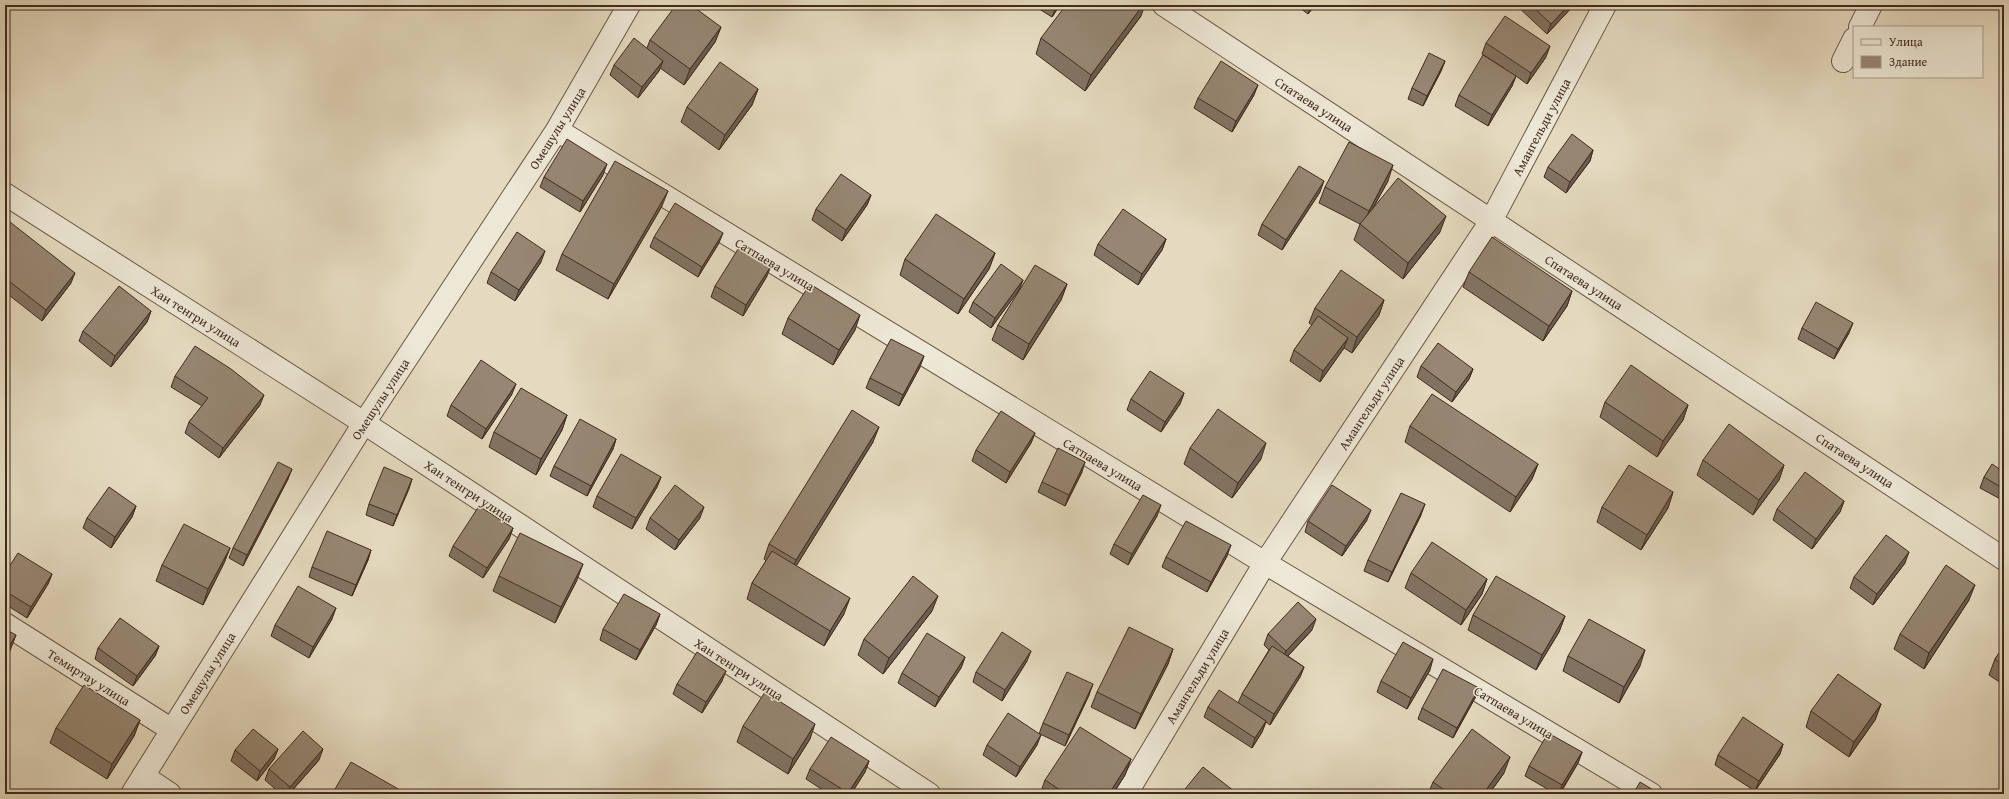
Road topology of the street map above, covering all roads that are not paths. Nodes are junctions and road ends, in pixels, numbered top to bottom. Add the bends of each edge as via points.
1 (629, 5) edge
2 (1164, 5) edge
3 (1605, 5) edge
4 (1871, 5) edge
5 (1860, 26) edge
6 (1853, 41) edge
7 (1843, 61) dead end
8 (557, 130) junction
9 (5, 194) edge
10 (1491, 221) junction
11 (364, 422) junction
12 (2004, 559) edge
13 (1265, 563) junction
14 (5, 624) edge
15 (172, 730) junction
16 (137, 785) edge
17 (170, 794) edge
18 (929, 794) edge
19 (1126, 794) edge
20 (1651, 794) edge

1 - 8 street, Омешулы улица
2 - 10 street, Спатаева улица
3 - 10 street, Амангельди улица
4 - 5 street
6 - 7 street
8 - 11 street, Омешулы улица
8 - 13 street, Сатпаева улица
9 - 11 street, Хан тенгри улица
10 - 12 street, Спатаева улица
10 - 13 street, Амангельди улица
11 - 15 street, Омешулы улица
11 - 18 street, Хан тенгри улица
13 - 19 street, Амангельди улица
13 - 20 street, Сатпаева улица
14 - 15 street, Темиртау улица
15 - 16 street, Омешулы улица
16 - 17 street

